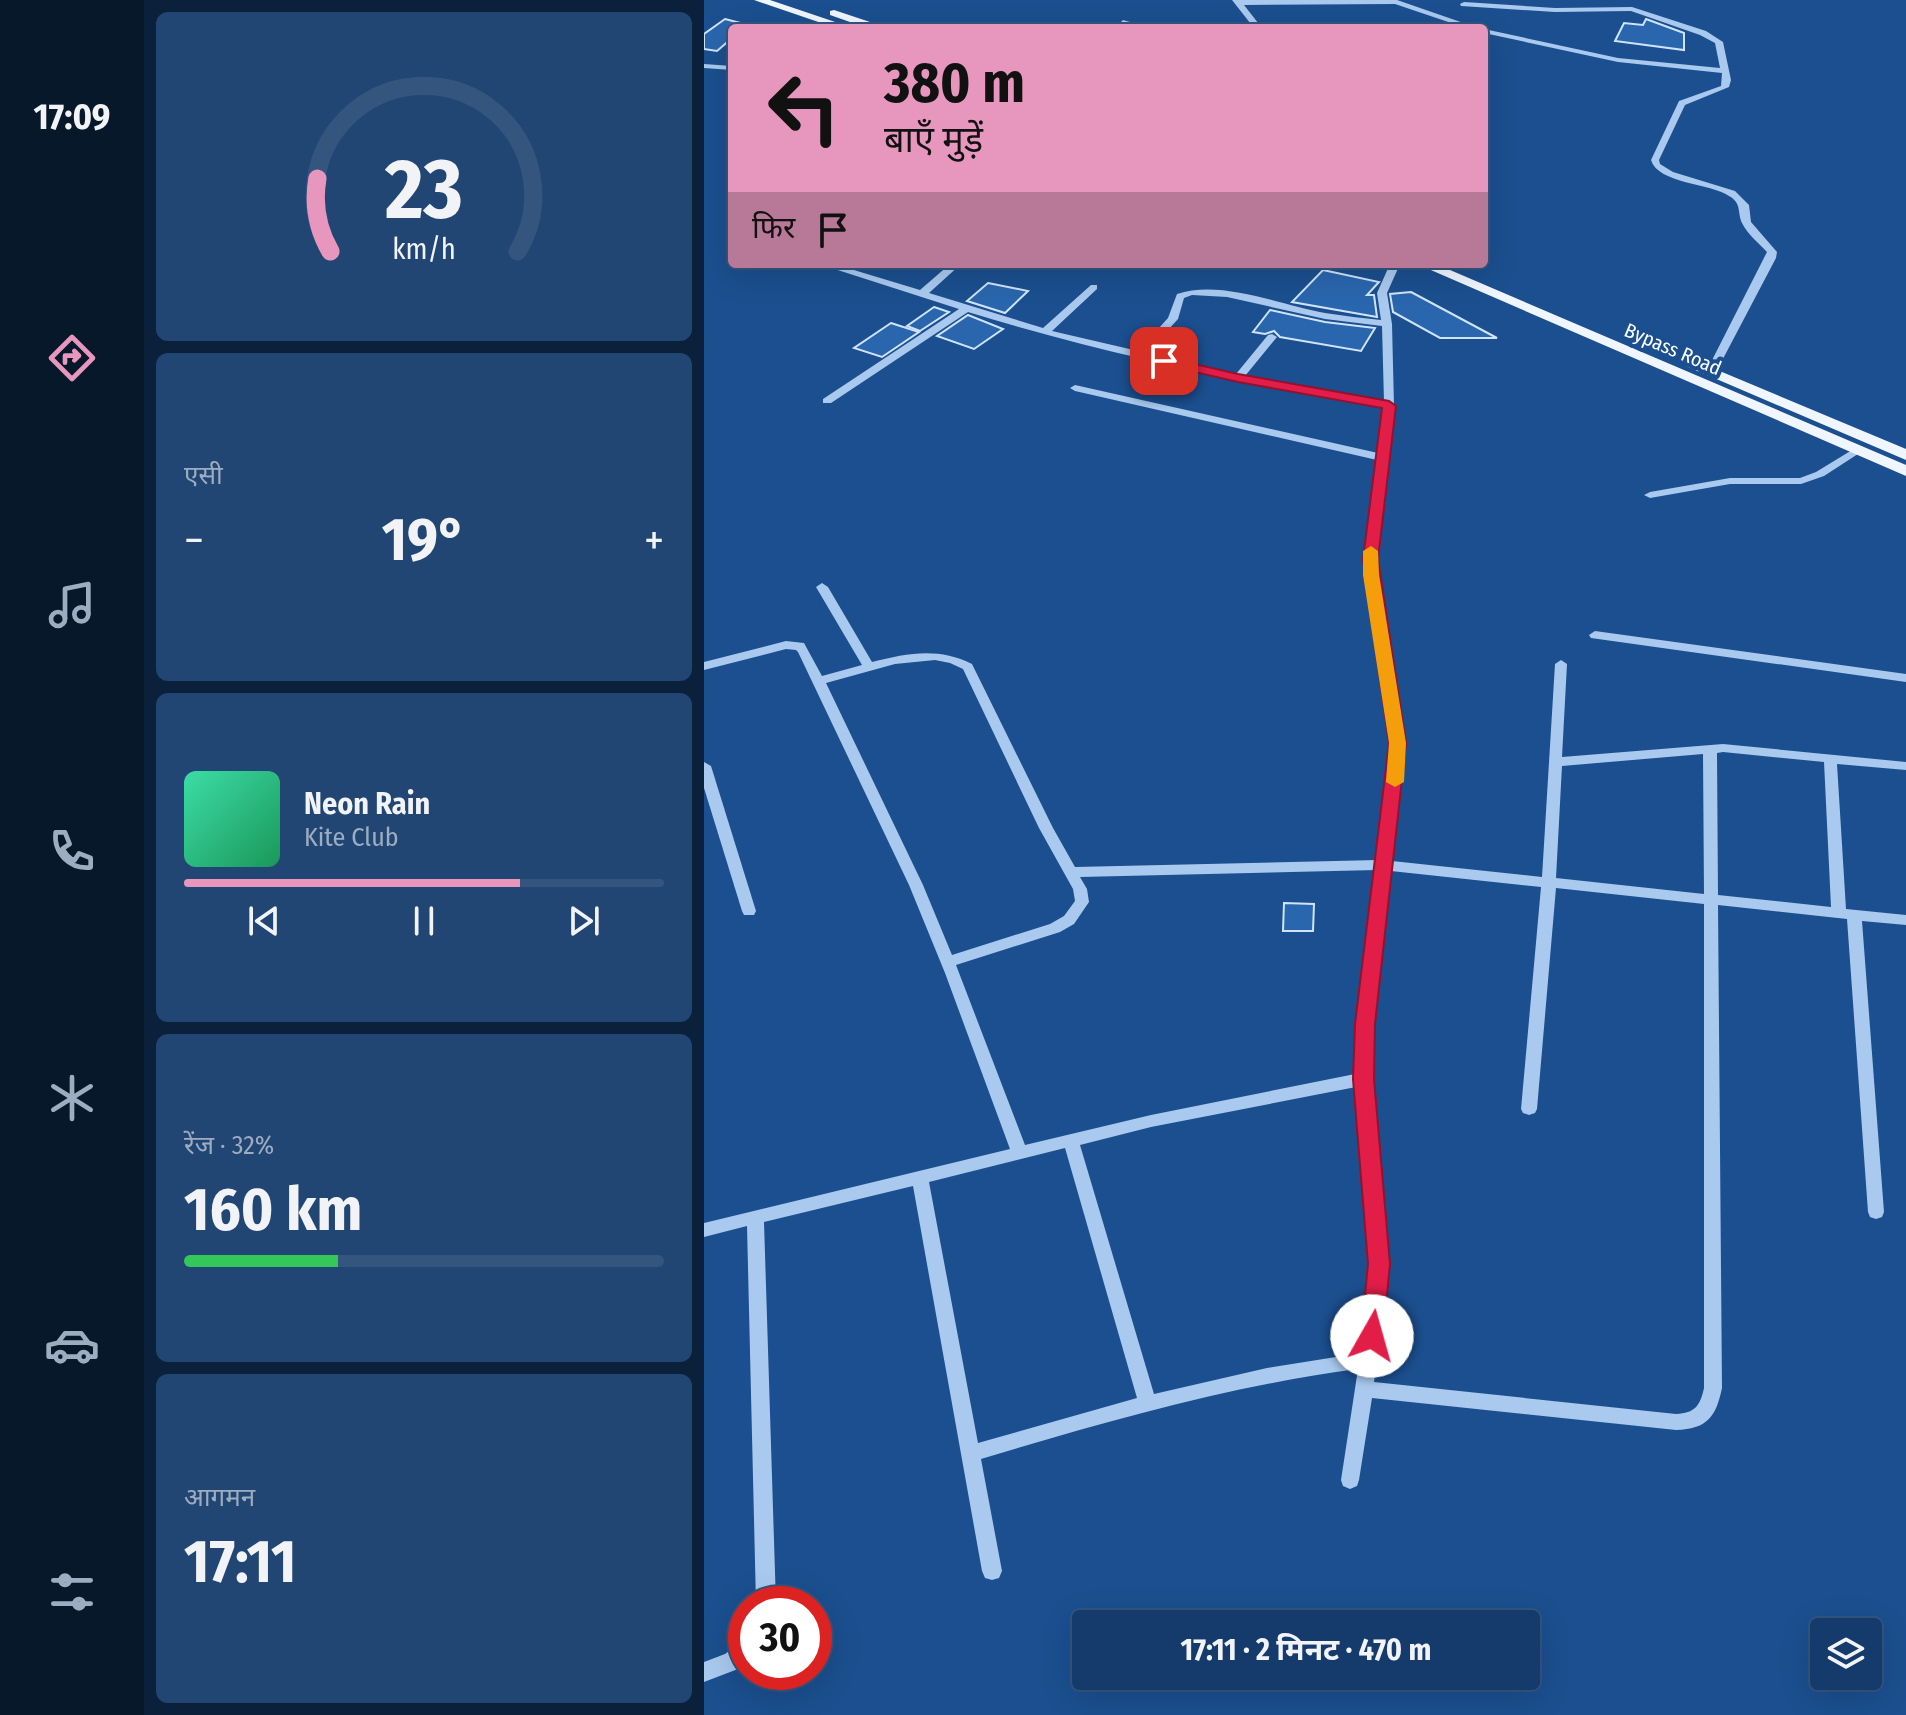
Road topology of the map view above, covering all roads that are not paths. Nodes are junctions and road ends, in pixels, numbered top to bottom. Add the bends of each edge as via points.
1 (759, 0) edge
2 (792, 0) edge
3 (1237, 2) edge
4 (1467, 2) edge
5 (1446, 20) junction
6 (834, 24) edge
7 (866, 24) edge
8 (1255, 24) edge
9 (1460, 24) edge
10 (1488, 32) edge
11 (704, 66) edge
12 (728, 68) edge
13 (1724, 71) junction
14 (837, 268) edge
15 (951, 268) edge
16 (1393, 268) edge
17 (1433, 268) edge
18 (1464, 268) edge
19 (1094, 287) dead end
20 (922, 294) junction
21 (967, 308) junction
22 (1387, 324) junction
23 (1045, 332) junction
24 (1272, 337) dead end
25 (1140, 355) junction
26 (1711, 372) junction
27 (1238, 378) junction
28 (1075, 388) dead end
29 (827, 401) dead end
30 (1389, 406) junction
31 (1857, 450) junction
32 (1906, 455) edge
33 (1383, 458) junction
34 (1906, 471) edge
35 (1650, 495) dead end
36 (822, 587) dead end
37 (1595, 635) dead end
38 (1561, 664) dead end
39 (704, 666) edge
40 (870, 668) junction
41 (1906, 678) edge
42 (819, 681) junction
43 (1710, 749) junction
44 (1830, 758) junction
45 (1557, 762) junction
46 (704, 766) edge
47 (1906, 766) edge
48 (1384, 865) junction
49 (1071, 872) junction
50 (1549, 882) junction
51 (1712, 899) junction
52 (749, 911) dead end
53 (1846, 913) junction
54 (1906, 920) edge
55 (948, 962) junction
56 (1363, 1079) junction
57 (1529, 1109) dead end
58 (1071, 1142) junction
59 (1020, 1154) junction
60 (920, 1177) junction
61 (1876, 1212) dead end
62 (755, 1217) junction
63 (704, 1230) edge
64 (1368, 1360) junction
65 (1363, 1389) junction
66 (1147, 1402) junction
67 (970, 1454) junction
68 (1350, 1480) dead end
69 (992, 1571) dead end
70 (765, 1586) edge
71 (728, 1663) edge
72 (704, 1672) edge

1 - 6 main road
2 - 7 main road
3 - 5 street via 1396,2
3 - 8 street
4 - 5 street
4 - 13 street via 1641,10 1714,38
5 - 9 street
10 - 13 street via 1618,60
11 - 12 street
13 - 26 street via 1725,87 1678,107 1655,160 1670,174 1732,193 1744,205 1746,222 1772,252
14 - 20 street
15 - 20 street
16 - 22 street via 1382,293
17 - 31 main road, Bypass Road
18 - 26 main road, Bypass Road
19 - 23 street
20 - 21 street
21 - 23 street
21 - 29 street
22 - 25 street via 1189,291 1180,296 1173,319
22 - 30 street
23 - 25 street
24 - 27 street
25 - 27 street
26 - 32 main road, Bypass Road
27 - 30 street
28 - 33 street
30 - 33 street
31 - 34 main road, Bypass Road
31 - 35 street via 1801,481 1730,481
33 - 48 street via 1371,575 1398,743
36 - 40 street
37 - 41 street
38 - 45 street
39 - 42 street via 794,644 804,651
40 - 42 street
40 - 49 street via 920,656 959,660 968,667
42 - 55 street
43 - 44 street
43 - 45 street
43 - 51 street
44 - 47 street
44 - 53 street
45 - 50 street
46 - 52 street
48 - 49 street
48 - 50 street
48 - 56 street
49 - 55 street via 1082,902 1069,920
50 - 51 street
50 - 57 street
51 - 53 street
51 - 65 street via 1713,1388 1704,1416 1676,1422
53 - 54 street
53 - 61 street
55 - 59 street
56 - 58 street
56 - 64 street via 1379,1264
58 - 59 street
58 - 66 street
59 - 60 street
60 - 62 street
60 - 67 street
62 - 63 street
62 - 70 street
64 - 65 street
64 - 66 street via 1258,1375
65 - 68 street
66 - 67 street
67 - 69 street
71 - 72 street

